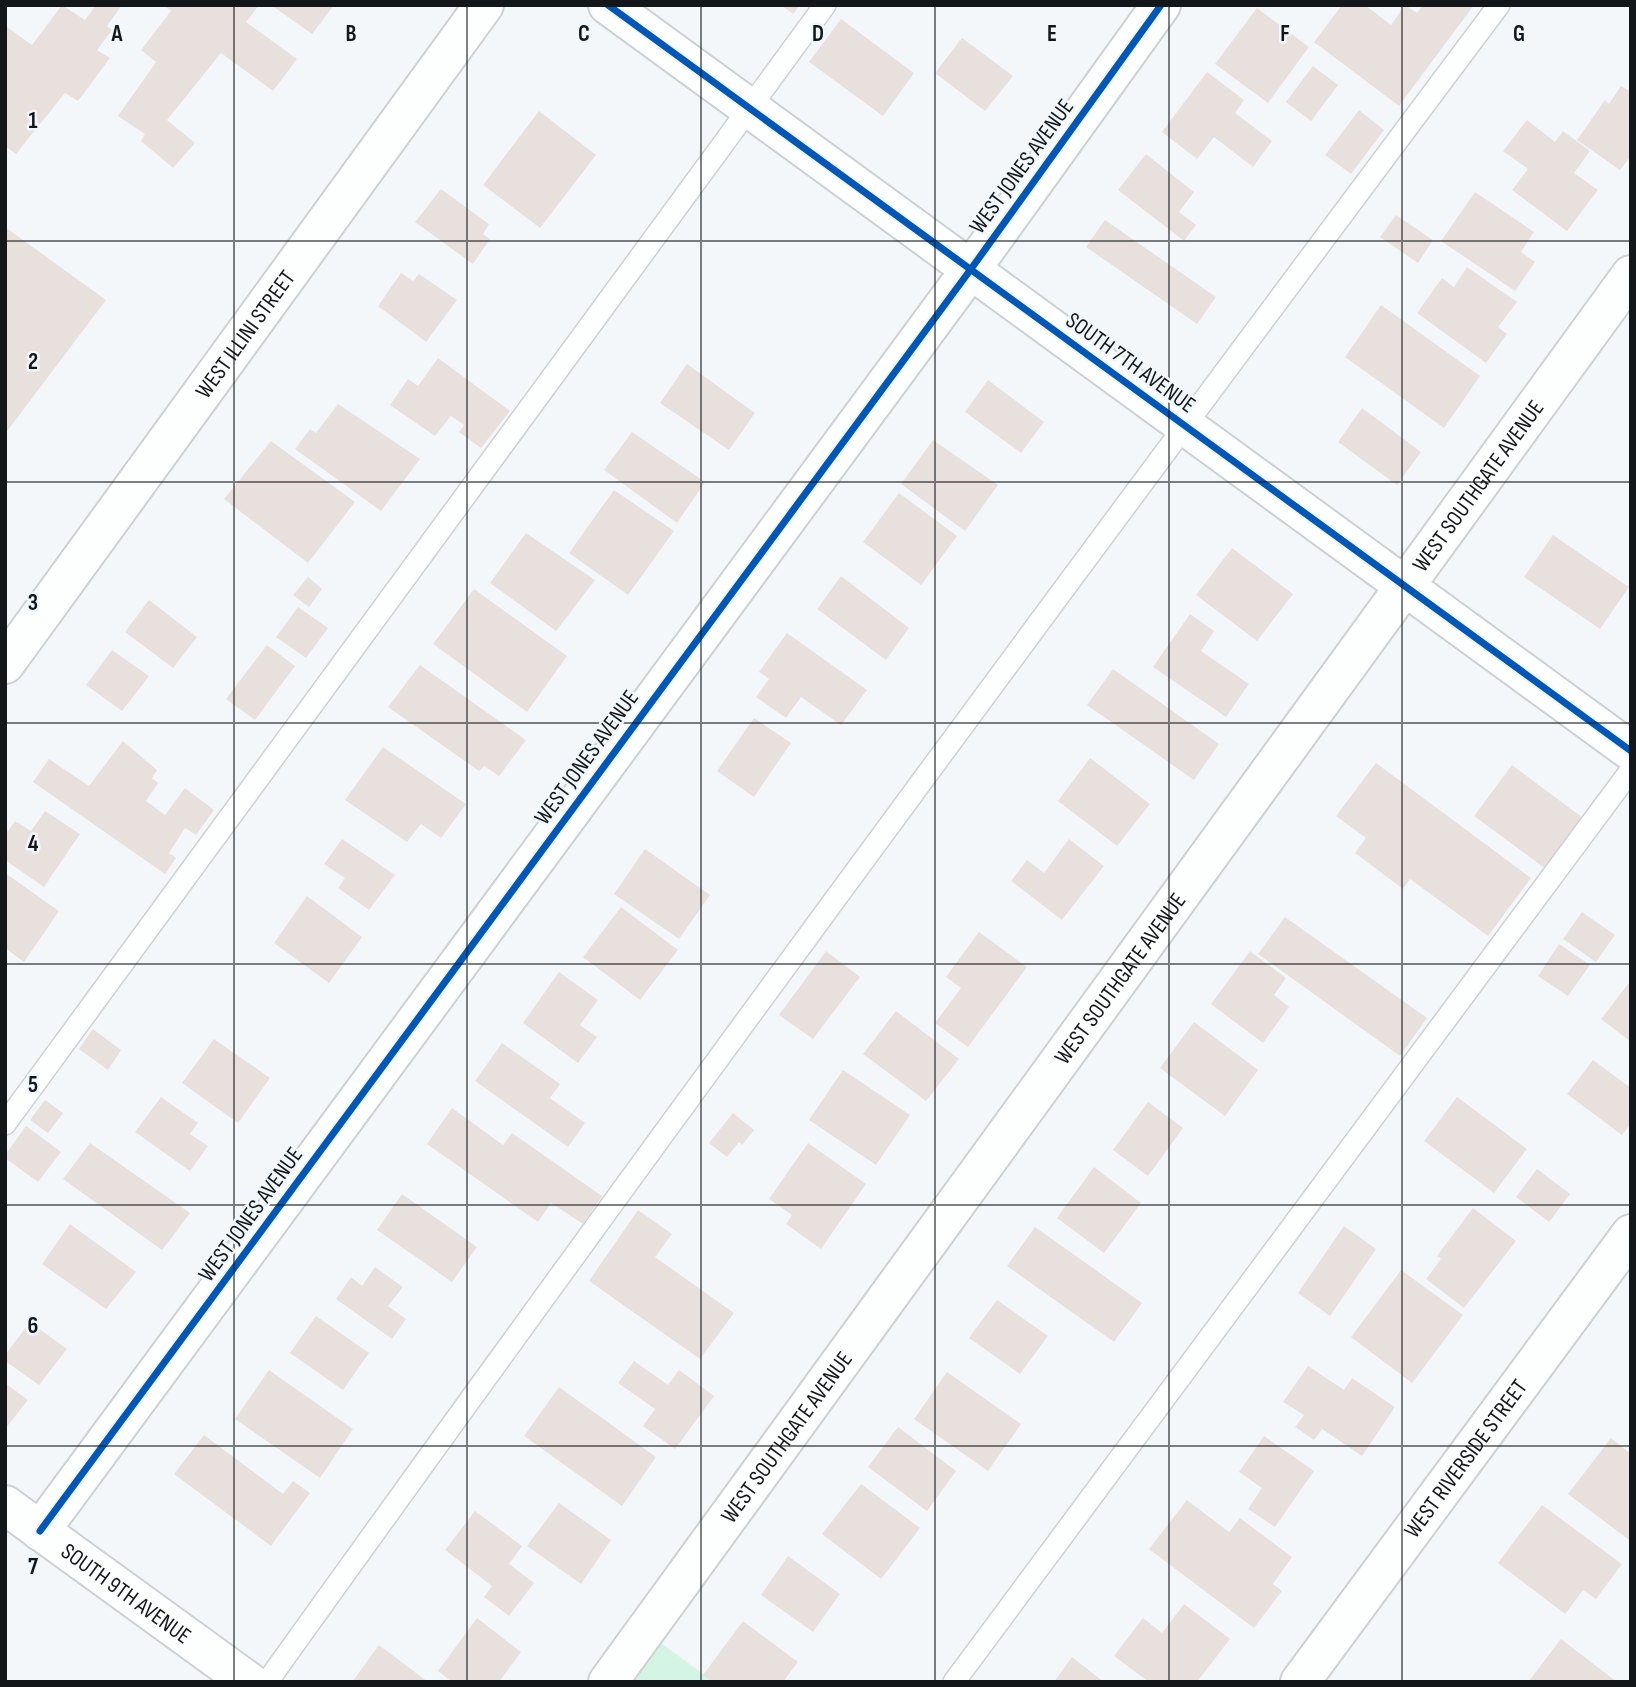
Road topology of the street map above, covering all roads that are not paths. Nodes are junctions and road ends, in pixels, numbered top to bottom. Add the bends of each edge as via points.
1 (484, 5) edge
2 (608, 5) edge
3 (825, 5) edge
4 (1161, 5) edge
5 (1499, 5) edge
6 (749, 107) junction
7 (971, 269) junction
8 (1631, 275) edge
9 (1185, 425) junction
10 (1404, 585) junction
11 (5, 664) edge
12 (1631, 751) edge
13 (1631, 770) edge
14 (5, 1124) edge
15 (1631, 1234) edge
16 (5, 1505) edge
17 (40, 1531) junction
18 (249, 1682) edge
19 (267, 1682) edge
20 (608, 1682) edge
21 (954, 1682) edge
22 (1300, 1682) edge

1 - 11 street, WEST ILLINI STREET
2 - 6 street, SOUTH 7TH AVENUE
3 - 6 lane
4 - 7 street, WEST JONES AVENUE
5 - 9 lane
6 - 7 street, SOUTH 7TH AVENUE
6 - 14 lane
7 - 9 street, SOUTH 7TH AVENUE
7 - 17 street, WEST JONES AVENUE
8 - 10 street, WEST SOUTHGATE AVENUE
9 - 10 street, SOUTH 7TH AVENUE
9 - 19 lane via 502,1354
10 - 12 street, SOUTH 7TH AVENUE
10 - 20 street, WEST SOUTHGATE AVENUE
13 - 21 lane
15 - 22 street, WEST RIVERSIDE STREET
16 - 17 street, SOUTH 9TH AVENUE
17 - 18 street, SOUTH 9TH AVENUE

